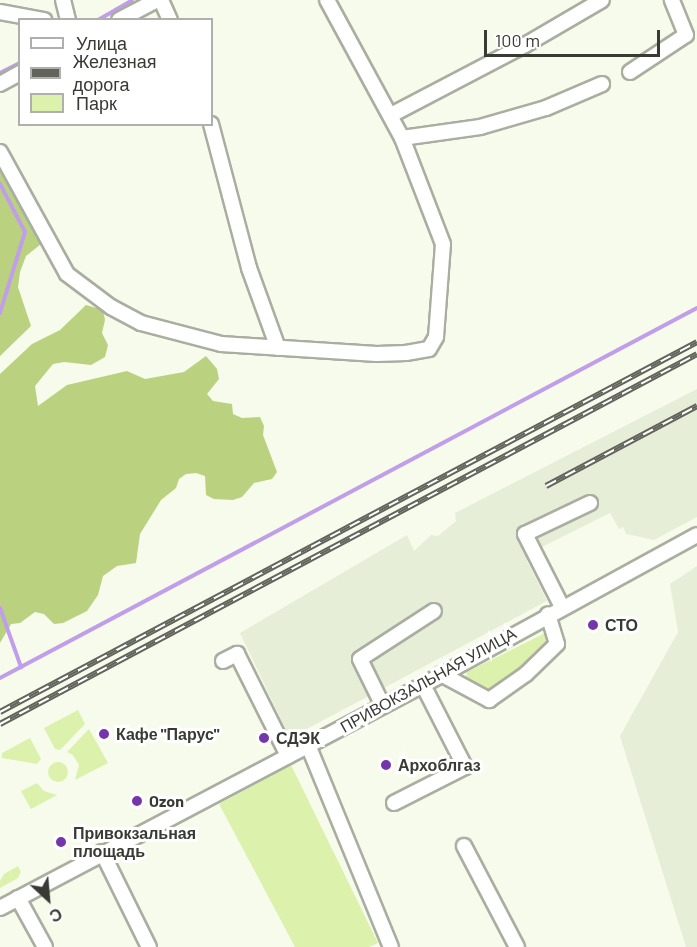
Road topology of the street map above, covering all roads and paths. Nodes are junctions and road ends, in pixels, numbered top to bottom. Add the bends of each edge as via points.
1 (63, 0) edge
2 (159, 0) edge
3 (327, 0) edge
4 (602, 0) edge
5 (672, 0) edge
6 (0, 12) edge
7 (33, 18) edge
8 (68, 18) edge
9 (123, 18) edge
10 (169, 18) edge
11 (630, 72) dead end
12 (18, 74) edge
13 (0, 84) edge
14 (602, 84) dead end
15 (391, 115) junction
16 (212, 126) edge
17 (402, 138) junction
18 (0, 152) edge
19 (278, 348) junction
20 (590, 503) dead end
21 (697, 535) edge
22 (562, 607) junction
23 (434, 611) dead end
24 (548, 614) junction
25 (223, 661) dead end
26 (441, 674) junction
27 (423, 685) junction
28 (383, 706) junction
29 (308, 745) junction
30 (288, 756) junction
31 (394, 803) dead end
32 (464, 846) dead end
33 (102, 852) junction
34 (18, 898) junction
35 (0, 908) edge
36 (147, 946) edge
37 (45, 947) edge
38 (391, 947) edge
39 (517, 947) edge

1 - 8 street
2 - 9 street
2 - 10 street
3 - 15 street
4 - 15 street
5 - 11 street via 686,35
6 - 7 street
12 - 13 street
14 - 17 street via 546,108 480,127
15 - 17 street
16 - 19 street via 249,268
17 - 19 street via 444,244 436,337 429,349 377,354
18 - 19 street via 67,274 87,290 141,323 222,344
20 - 22 street via 525,534
21 - 22 street, ПРИВОКЗАЛЬНАЯ УЛИЦА
22 - 24 street, ПРИВОКЗАЛЬНАЯ УЛИЦА
23 - 28 street via 360,659
24 - 26 street, ПРИВОКЗАЛЬНАЯ УЛИЦА
24 - 26 street via 557,644 526,674 489,700
25 - 30 street via 237,654
26 - 27 street, ПРИВОКЗАЛЬНАЯ УЛИЦА
27 - 28 street, ПРИВОКЗАЛЬНАЯ УЛИЦА
27 - 31 street via 425,702 465,767
28 - 29 street, ПРИВОКЗАЛЬНАЯ УЛИЦА
29 - 30 street, ПРИВОКЗАЛЬНАЯ УЛИЦА
29 - 38 street
30 - 33 street, ПРИВОКЗАЛЬНАЯ УЛИЦА
32 - 39 street
33 - 34 street, ПРИВОКЗАЛЬНАЯ УЛИЦА
33 - 36 street
34 - 35 street, ПРИВОКЗАЛЬНАЯ УЛИЦА
34 - 37 street

